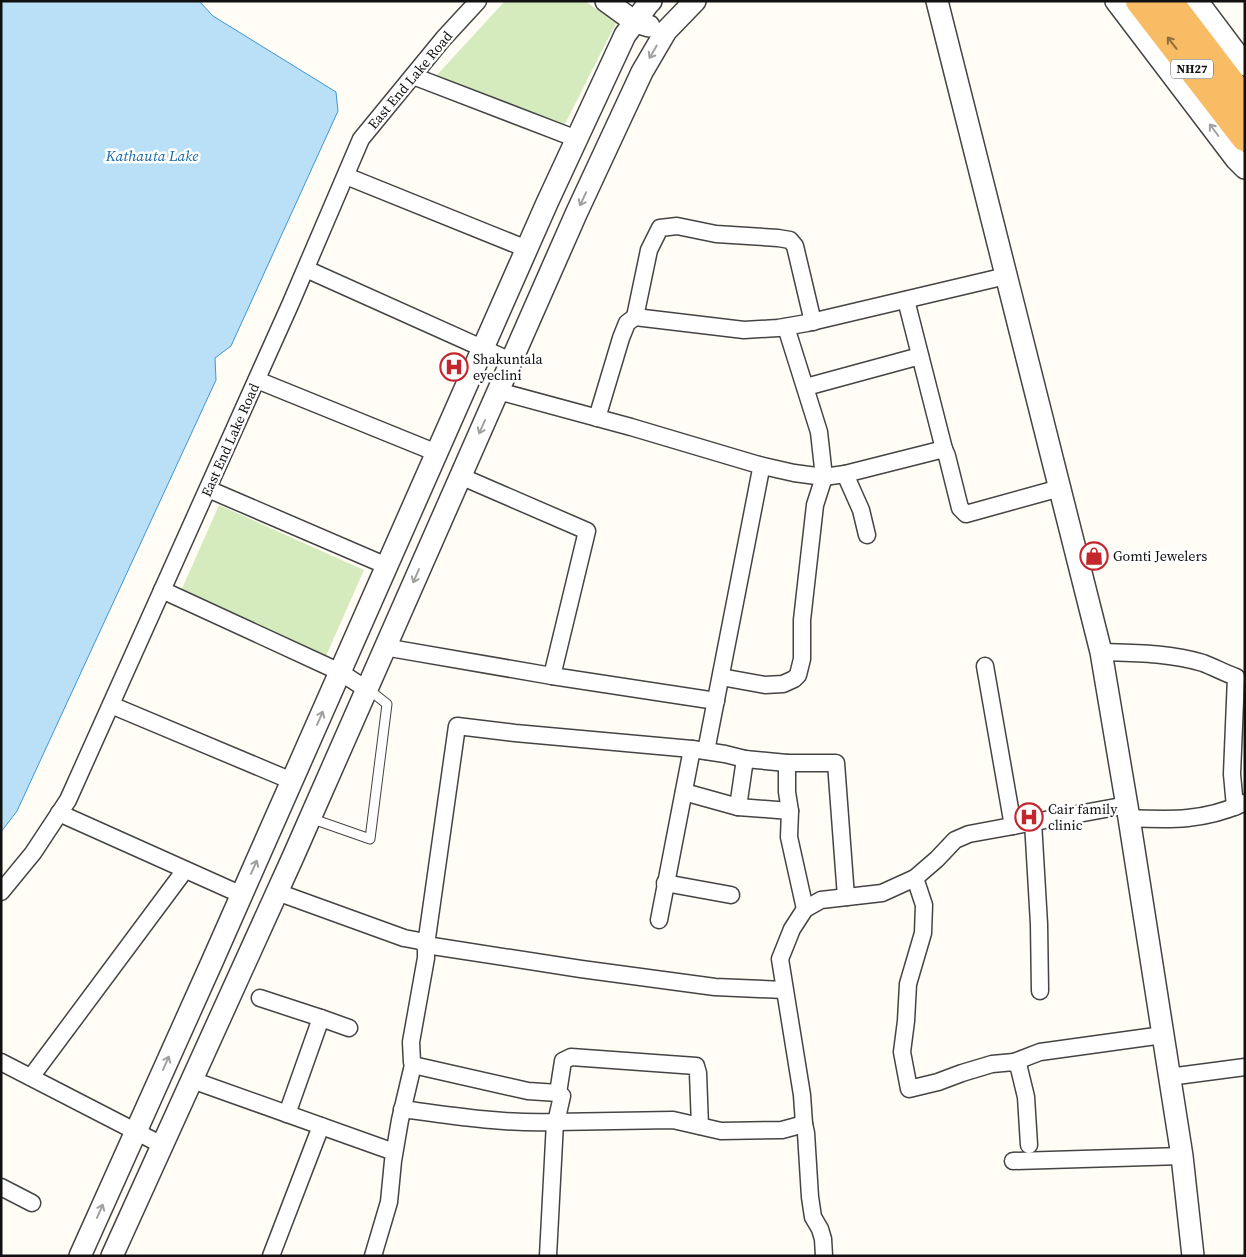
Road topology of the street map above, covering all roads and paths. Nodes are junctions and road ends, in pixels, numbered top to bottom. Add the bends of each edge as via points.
1 (478, 1) edge
2 (606, 1) edge
3 (695, 1) edge
4 (936, 1) edge
5 (1116, 1) edge
6 (1140, 1) edge
7 (1168, 1) edge
8 (1197, 1) edge
9 (648, 2) edge
10 (635, 22) junction
11 (666, 31) junction
12 (1238, 61) edge
13 (413, 76) junction
14 (1245, 102) edge
15 (1245, 137) edge
16 (577, 139) junction
17 (1245, 168) edge
18 (346, 176) junction
19 (527, 249) junction
20 (306, 269) junction
21 (1006, 276) junction
22 (906, 300) junction
23 (635, 317) junction
24 (813, 322) junction
25 (786, 327) junction
26 (483, 348) junction
27 (920, 356) junction
28 (511, 361) junction
29 (257, 380) junction
30 (806, 387) junction
31 (498, 391) junction
32 (597, 418) junction
33 (944, 449) junction
34 (437, 453) junction
35 (759, 465) junction
36 (845, 474) junction
37 (460, 476) junction
38 (824, 477) junction
39 (208, 488) junction
40 (1060, 488) junction
41 (867, 535) dead end
42 (387, 566) junction
43 (162, 590) junction
44 (384, 648) junction
45 (1101, 652) junction
46 (985, 666) dead end
47 (340, 672) junction
48 (552, 676) junction
49 (720, 677) junction
50 (366, 688) junction
51 (716, 701) junction
52 (111, 704) junction
53 (699, 750) junction
54 (745, 759) junction
55 (787, 763) junction
56 (292, 781) junction
57 (684, 792) junction
58 (1240, 804) edge
59 (738, 807) junction
60 (790, 811) junction
61 (1128, 812) junction
62 (59, 813) junction
63 (310, 818) junction
64 (1033, 822) junction
65 (1012, 826) junction
66 (185, 870) junction
67 (915, 878) junction
68 (665, 884) junction
69 (1, 892) edge
70 (277, 892) junction
71 (242, 895) junction
72 (731, 896) dead end
73 (846, 897) junction
74 (805, 909) junction
75 (658, 920) dead end
76 (426, 945) junction
77 (784, 990) junction
78 (1040, 991) dead end
79 (260, 998) dead end
80 (321, 1018) junction
81 (349, 1028) dead end
82 (1163, 1035) junction
83 (1, 1062) edge
84 (1014, 1062) junction
85 (413, 1065) junction
86 (1245, 1067) edge
87 (31, 1077) junction
88 (1169, 1077) junction
89 (192, 1080) junction
90 (558, 1094) junction
91 (402, 1109) junction
92 (287, 1114) junction
93 (555, 1122) junction
94 (804, 1124) junction
95 (321, 1126) junction
96 (700, 1126) junction
97 (136, 1132) junction
98 (162, 1145) junction
99 (1029, 1145) dead end
100 (394, 1152) junction
101 (1182, 1156) junction
102 (1013, 1161) dead end
103 (1, 1188) edge
104 (32, 1203) dead end
105 (80, 1256) edge
106 (112, 1256) edge
107 (272, 1256) edge
108 (373, 1256) edge
109 (548, 1256) edge
110 (824, 1256) edge
111 (1194, 1256) edge

1 - 13 street, East End Lake Road
2 - 10 street
3 - 11 street
4 - 21 street
17 -> 5 street
15 -> 6 highway, NH27
7 - 12 highway, NH27
8 - 12 street
9 - 10 street
9 - 11 street
10 - 11 street
10 - 16 street via 625,35
11 -> 28 street via 642,72
12 - 14 highway, NH27
13 - 16 street
13 - 18 street, East End Lake Road via 361,139
16 - 19 street
18 - 19 street
18 - 20 street, East End Lake Road
19 - 26 street
20 - 26 street
20 - 29 street, East End Lake Road
21 - 22 street
21 - 40 street
22 - 24 street
22 - 27 street
23 - 24 street via 649,250 660,228 677,226 716,234 790,240 795,246
23 - 25 street via 744,330
23 - 32 street via 627,323 621,338
24 - 25 street
25 - 30 street
26 - 28 street
26 - 34 street
27 - 30 street
27 - 33 street
28 - 31 street
29 - 34 street
29 - 39 street, East End Lake Road
30 - 38 street via 819,432
31 - 32 street
31 -> 37 street
32 - 35 street
33 - 36 street
33 - 40 street via 960,508 966,514
34 - 42 street
35 - 38 street
35 - 49 street via 761,469
36 - 38 street
36 - 41 street via 861,510
37 -> 44 street
37 - 48 street via 587,530
38 - 49 street via 815,505 798,675 783,684 765,685
39 - 42 street
39 - 43 street, East End Lake Road
40 - 45 street
42 - 47 street
43 - 47 street
43 - 52 street, East End Lake Road
44 - 48 street
44 - 50 street
45 - 58 street via 1178,658 1202,663 1236,677 1232,774
45 - 61 street
46 - 65 street
47 - 50 street
56 -> 47 street
48 - 51 street
49 - 51 street
50 - 63 street
50 - 63 lane via 387,704 370,839
51 - 53 street
52 - 56 street
52 - 62 street, East End Lake Road via 68,800
53 - 54 street
53 - 57 street
53 - 76 street via 457,726
54 - 55 street
54 - 59 street
55 - 60 street
55 - 73 street via 836,762
71 -> 56 street
57 - 59 street
57 - 68 street
58 - 61 street via 1191,818 1166,820
59 - 60 street
60 - 74 street via 789,837
61 - 64 street
61 - 82 street
62 - 66 street
62 - 69 street, East End Lake Road via 33,853
63 - 70 street
64 - 65 street
64 - 78 street
65 - 67 street via 955,840
66 - 71 street
66 - 87 street
67 - 73 street via 882,893
67 - 84 street via 924,905 923,933 908,984 902,1052 909,1089 992,1064
68 - 72 street
68 - 75 street
70 - 76 street
70 - 89 street
97 -> 71 street
73 - 74 street via 821,900
74 - 77 street via 792,929 780,959
76 - 77 street via 715,987
76 - 85 street via 411,1042
77 - 94 street
79 - 80 street
80 - 81 street
80 - 92 street
82 - 84 street via 1040,1052
82 - 88 street
83 - 87 street
84 - 99 street via 1019,1068 1026,1097
85 - 90 street via 528,1092
85 - 91 street
86 - 88 street
87 - 97 street
88 - 101 street
89 - 92 street
89 - 98 street
90 - 93 street via 562,1096
90 - 96 street via 563,1061 571,1057 696,1066
91 - 93 street via 477,1119
91 - 100 street
92 - 95 street
93 - 96 street via 674,1120
93 - 109 street
94 - 96 street via 782,1130 721,1131
94 - 110 street via 812,1210 823,1239
95 - 100 street
95 - 107 street
97 - 98 street
105 -> 97 street
98 - 106 street
100 - 108 street via 389,1202
101 - 102 street
101 - 111 street
103 - 104 street

